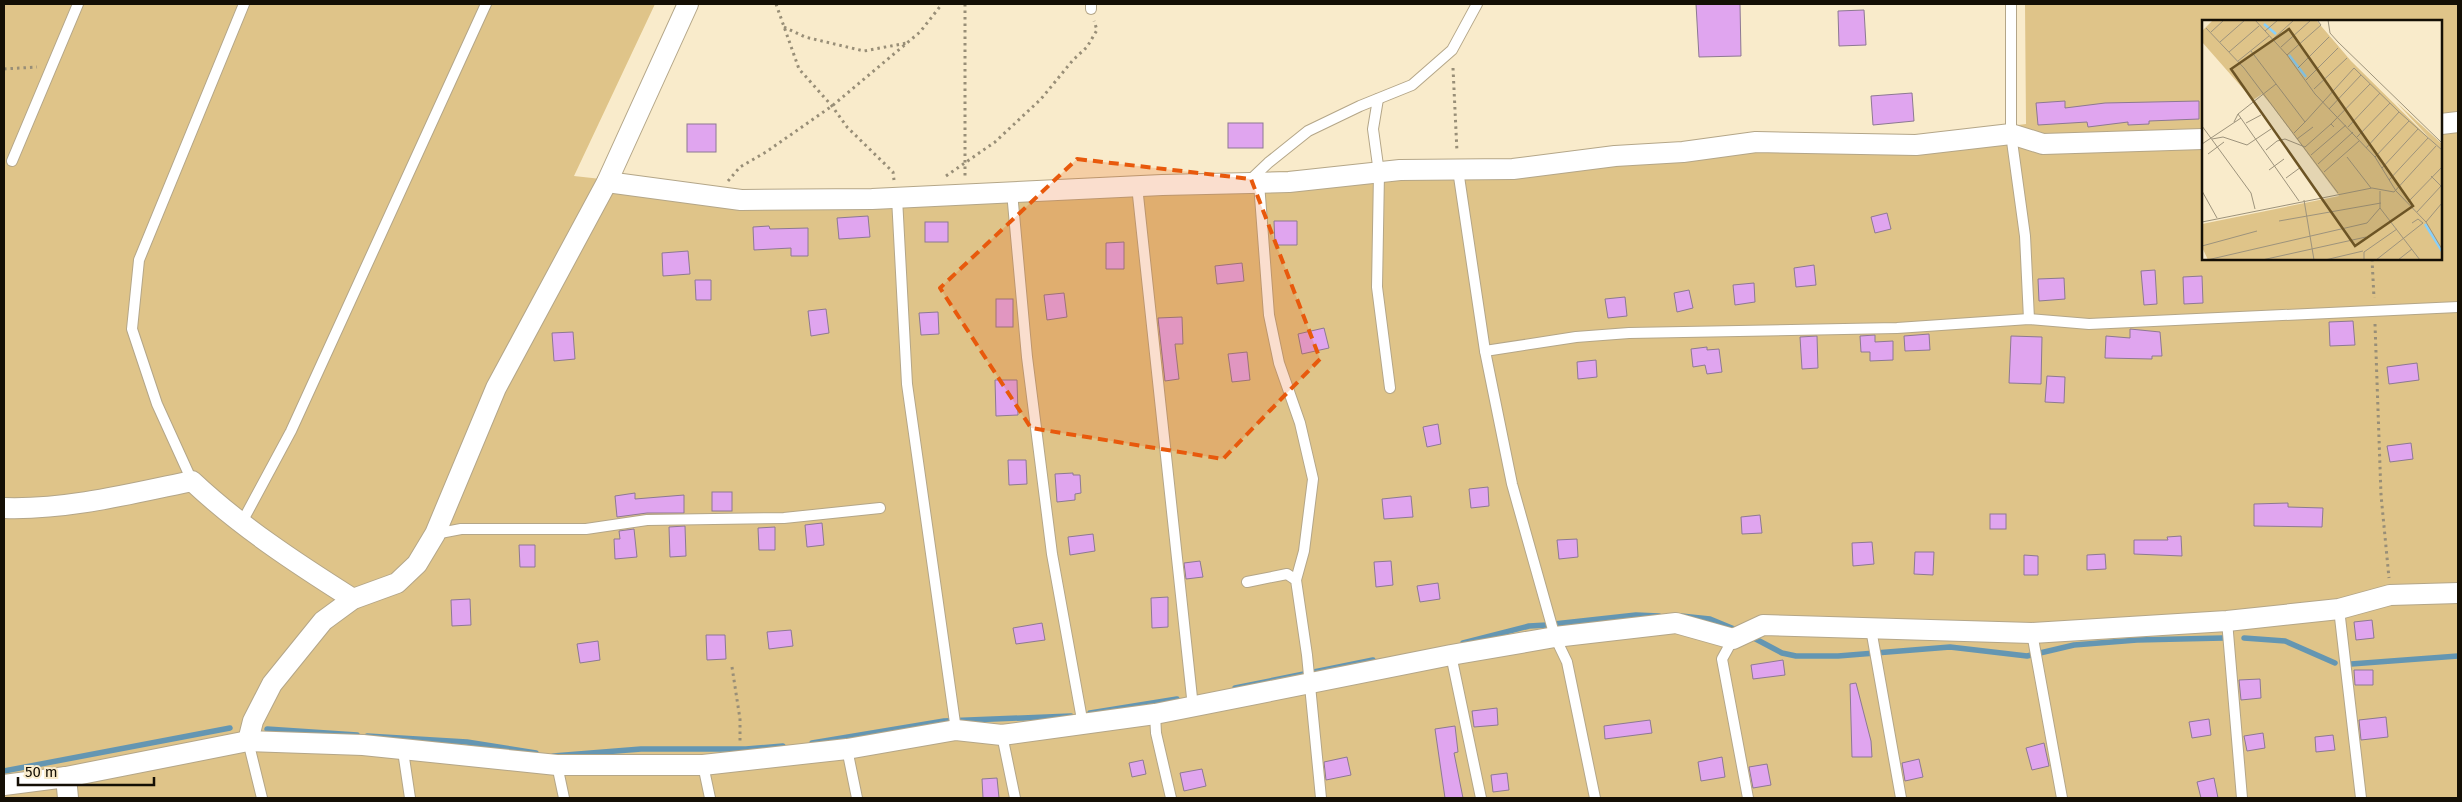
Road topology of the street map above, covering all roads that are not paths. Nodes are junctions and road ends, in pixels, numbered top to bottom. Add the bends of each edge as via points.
1 (78, 4) edge
2 (244, 4) edge
3 (486, 4) edge
4 (688, 4) edge
5 (1477, 4) edge
6 (2011, 4) edge
7 (1378, 99) junction
8 (2458, 122) edge
9 (2442, 124) edge
10 (2011, 134) junction
11 (2202, 139) edge
12 (12, 161) dead end
13 (1458, 170) junction
14 (1379, 173) junction
15 (607, 182) junction
16 (1253, 183) junction
17 (1137, 186) junction
18 (1012, 192) junction
19 (897, 198) junction
20 (2458, 307) edge
21 (2029, 319) junction
22 (1485, 351) junction
23 (1390, 388) dead end
24 (192, 480) junction
25 (4, 508) edge
26 (880, 508) dead end
27 (241, 524) junction
28 (435, 534) junction
29 (1296, 580) junction
30 (1247, 582) dead end
31 (2458, 593) edge
32 (353, 599) junction
33 (2339, 609) junction
34 (2227, 621) junction
35 (1739, 635) junction
36 (1555, 637) junction
37 (1872, 637) junction
38 (2034, 640) junction
39 (1450, 655) junction
40 (1308, 682) junction
41 (1192, 707) junction
42 (1155, 714) junction
43 (955, 724) junction
44 (1083, 725) junction
45 (1002, 735) junction
46 (248, 741) junction
47 (847, 749) junction
48 (403, 750) junction
49 (557, 765) junction
50 (703, 765) junction
51 (66, 777) junction
52 (4, 785) edge
53 (68, 798) edge
54 (262, 798) edge
55 (410, 798) edge
56 (564, 798) edge
57 (710, 798) edge
58 (857, 798) edge
59 (1015, 798) edge
60 (1171, 798) edge
61 (1321, 798) edge
62 (1481, 798) edge
63 (1595, 798) edge
64 (1748, 798) edge
65 (1901, 798) edge
66 (2062, 798) edge
67 (2242, 798) edge
68 (2361, 798) edge

1 - 12 lane
2 - 24 lane via 139,260 132,328 157,404
3 - 27 lane via 291,431
4 - 15 street
5 - 7 lane via 1452,50 1412,85
6 - 10 lane
7 - 14 lane via 1374,130
7 - 16 lane via 1308,131 1268,163
8 - 9 street
10 - 11 street via 2043,144
10 - 13 street via 1916,145 1756,142 1512,170
10 - 21 lane via 2025,236
13 - 14 street
13 - 22 lane
14 - 16 street
14 - 23 lane via 1377,287
15 - 19 street via 741,200
15 - 28 street via 496,388
16 - 17 street
16 - 29 lane via 1269,315 1279,363 1300,422 1313,479 1304,551
17 - 18 street
17 - 41 lane
18 - 19 street
18 - 44 lane via 1027,357 1050,534
19 - 43 lane via 907,384
20 - 21 lane via 2089,324
21 - 22 lane via 1897,328 1730,330 1576,337
22 - 36 lane via 1512,484
24 - 25 street via 120,496 28,509
24 - 27 street
26 - 28 lane via 784,518 647,520 586,529 461,529
27 - 32 street
28 - 32 street via 418,564 397,583
29 - 30 lane via 1286,574
29 - 40 lane
31 - 33 street via 2390,595
32 - 46 street via 323,620 272,684 253,721
33 - 34 street
33 - 68 lane
34 - 38 street
34 - 67 lane
35 - 36 street via 1676,623
35 - 37 street via 1763,625
35 - 64 lane via 1722,659
36 - 39 street
36 - 63 lane via 1567,662
37 - 38 street
37 - 65 lane
38 - 66 lane
39 - 40 street
39 - 62 lane
40 - 41 street
40 - 61 lane
41 - 42 street
42 - 44 street
42 - 60 lane via 1156,733
43 - 45 street
43 - 47 street
44 - 45 street
45 - 59 lane
46 - 48 street via 363,744
46 - 51 street
46 - 54 lane
47 - 50 street
47 - 58 lane
48 - 49 street
48 - 55 lane
49 - 50 street
49 - 56 lane
50 - 57 lane
51 - 52 street
51 - 53 street

